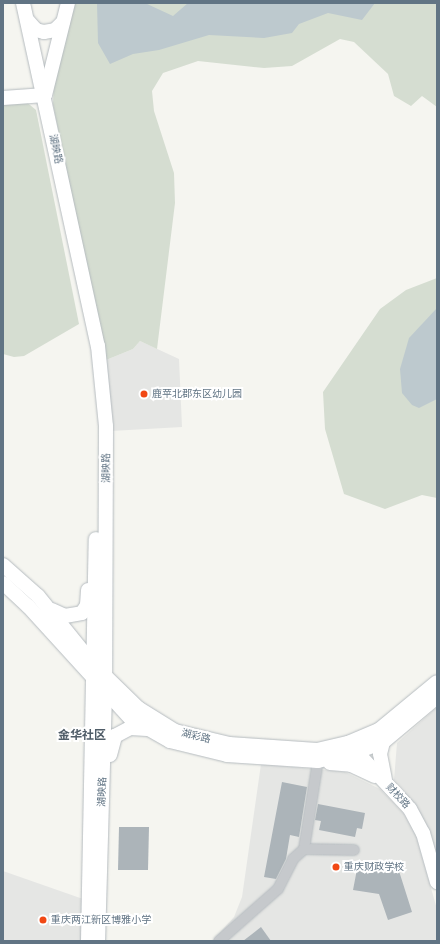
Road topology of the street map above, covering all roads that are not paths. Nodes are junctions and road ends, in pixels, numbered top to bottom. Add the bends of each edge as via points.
1 (15, 3) edge
2 (23, 3) edge
3 (68, 3) edge
4 (28, 21) junction
5 (63, 22) junction
6 (41, 95) junction
7 (3, 98) edge
8 (96, 557) junction
9 (3, 565) edge
10 (3, 583) edge
11 (48, 608) junction
12 (94, 665) junction
13 (100, 679) junction
14 (437, 682) edge
15 (105, 693) junction
16 (437, 697) edge
17 (150, 729) junction
18 (383, 742) junction
19 (353, 748) junction
20 (318, 761) junction
21 (385, 782) junction
22 (102, 792) junction
23 (304, 849) junction
24 (354, 850) dead end
25 (437, 882) edge
26 (88, 941) edge
27 (98, 941) edge
28 (219, 941) edge

1 - 6 main road, 湖映路
2 - 4 main road, 湖映路
3 - 5 main road
4 - 5 main road via 36,30 44,32 55,30
4 - 6 main road, 湖映路
5 - 6 main road
6 - 7 main road
6 - 8 main road, 湖映路 via 89,346 97,428
6 - 13 main road, 湖映路 via 98,346 106,426
8 - 11 main road via 88,581 87,605 82,613 73,617 65,616
8 - 12 main road, 湖映路
9 - 11 main road, 湖彩路
10 - 13 main road, 湖彩路
11 - 12 main road, 湖彩路
12 - 13 main road, 湖彩路
13 - 15 main road, 湖映路
13 - 19 main road, 湖彩路 via 138,708 175,731 229,744 317,750
13 - 26 main road, 湖映路
14 - 19 main road, 湖彩路
15 - 17 main road, 湖彩路 via 131,719
15 - 22 main road, 湖映路
16 - 18 main road, 湖彩路
17 - 20 main road, 湖彩路 via 170,741 227,755
17 - 22 main road via 130,728 115,736 111,744 110,773
18 - 19 main road, 湖彩路
18 - 21 main road via 380,754
19 - 20 main road, 湖彩路
19 - 21 main road, 财校路
20 - 21 main road via 351,765
20 - 23 street
21 - 25 main road, 财校路 via 410,809 423,833
22 - 27 main road, 湖映路
23 - 24 street
23 - 28 street via 293,860 278,889

